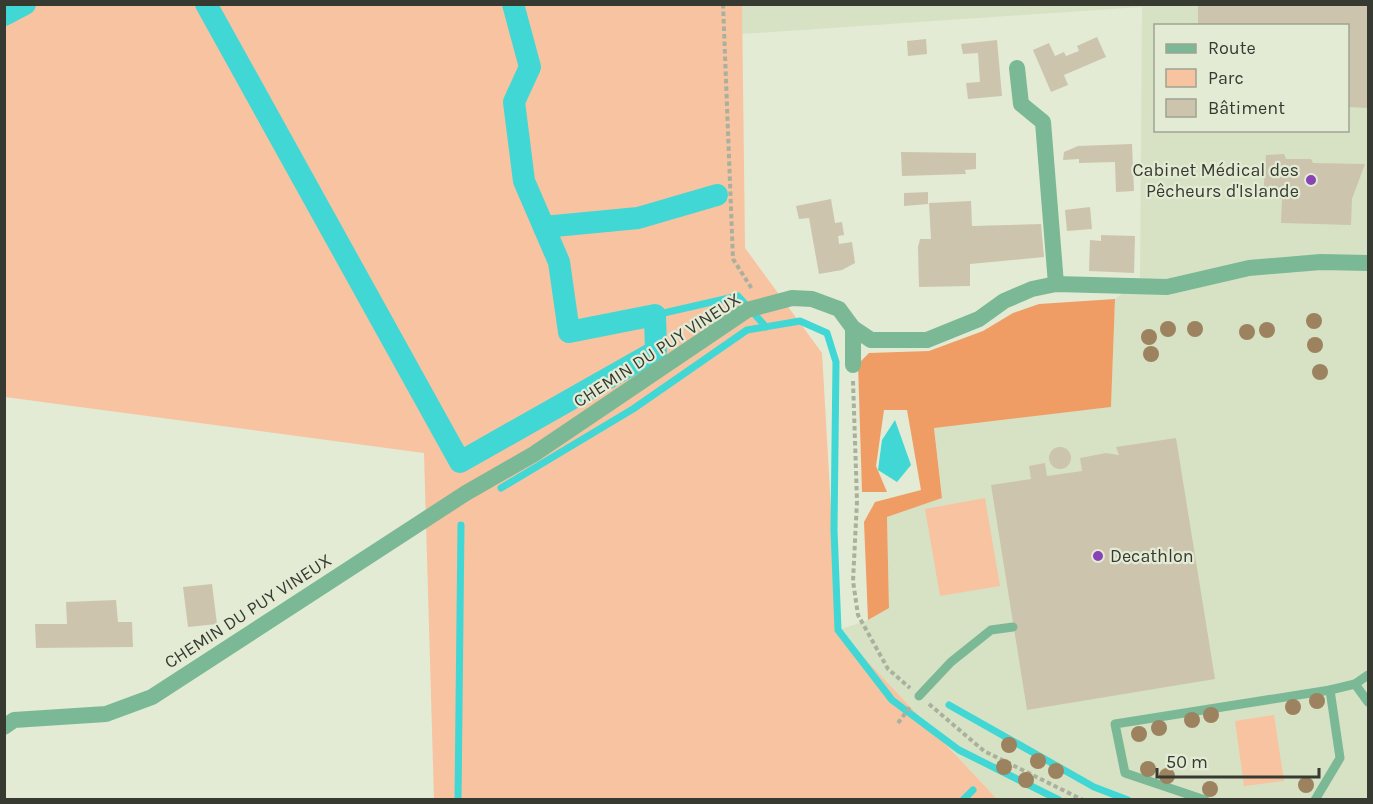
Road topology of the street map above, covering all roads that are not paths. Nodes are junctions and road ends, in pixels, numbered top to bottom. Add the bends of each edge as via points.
1 (1017, 68) dead end
2 (1368, 263) edge
3 (1056, 284) junction
4 (853, 327) junction
5 (853, 365) road end
6 (1014, 627) dead end
7 (1368, 675) edge
8 (1355, 684) junction
9 (1330, 690) junction
10 (918, 696) road end
11 (1368, 702) edge
12 (4, 727) edge
13 (1205, 800) edge
14 (1314, 800) edge

1 - 3 street via 1021,104 1043,122
2 - 3 street, CHEMIN DU PUY VINEUX via 1249,268 1167,286
3 - 4 street, CHEMIN DU PUY VINEUX via 1004,301 979,319 927,340 871,340
4 - 5 street
4 - 12 street, CHEMIN DU PUY VINEUX via 839,309 812,299 792,298 756,308 152,697 106,714 14,720
6 - 10 lane via 991,630 951,662
7 - 8 lane
8 - 9 lane
8 - 11 lane
9 - 13 lane via 1115,724 1125,773
9 - 14 lane via 1340,758

